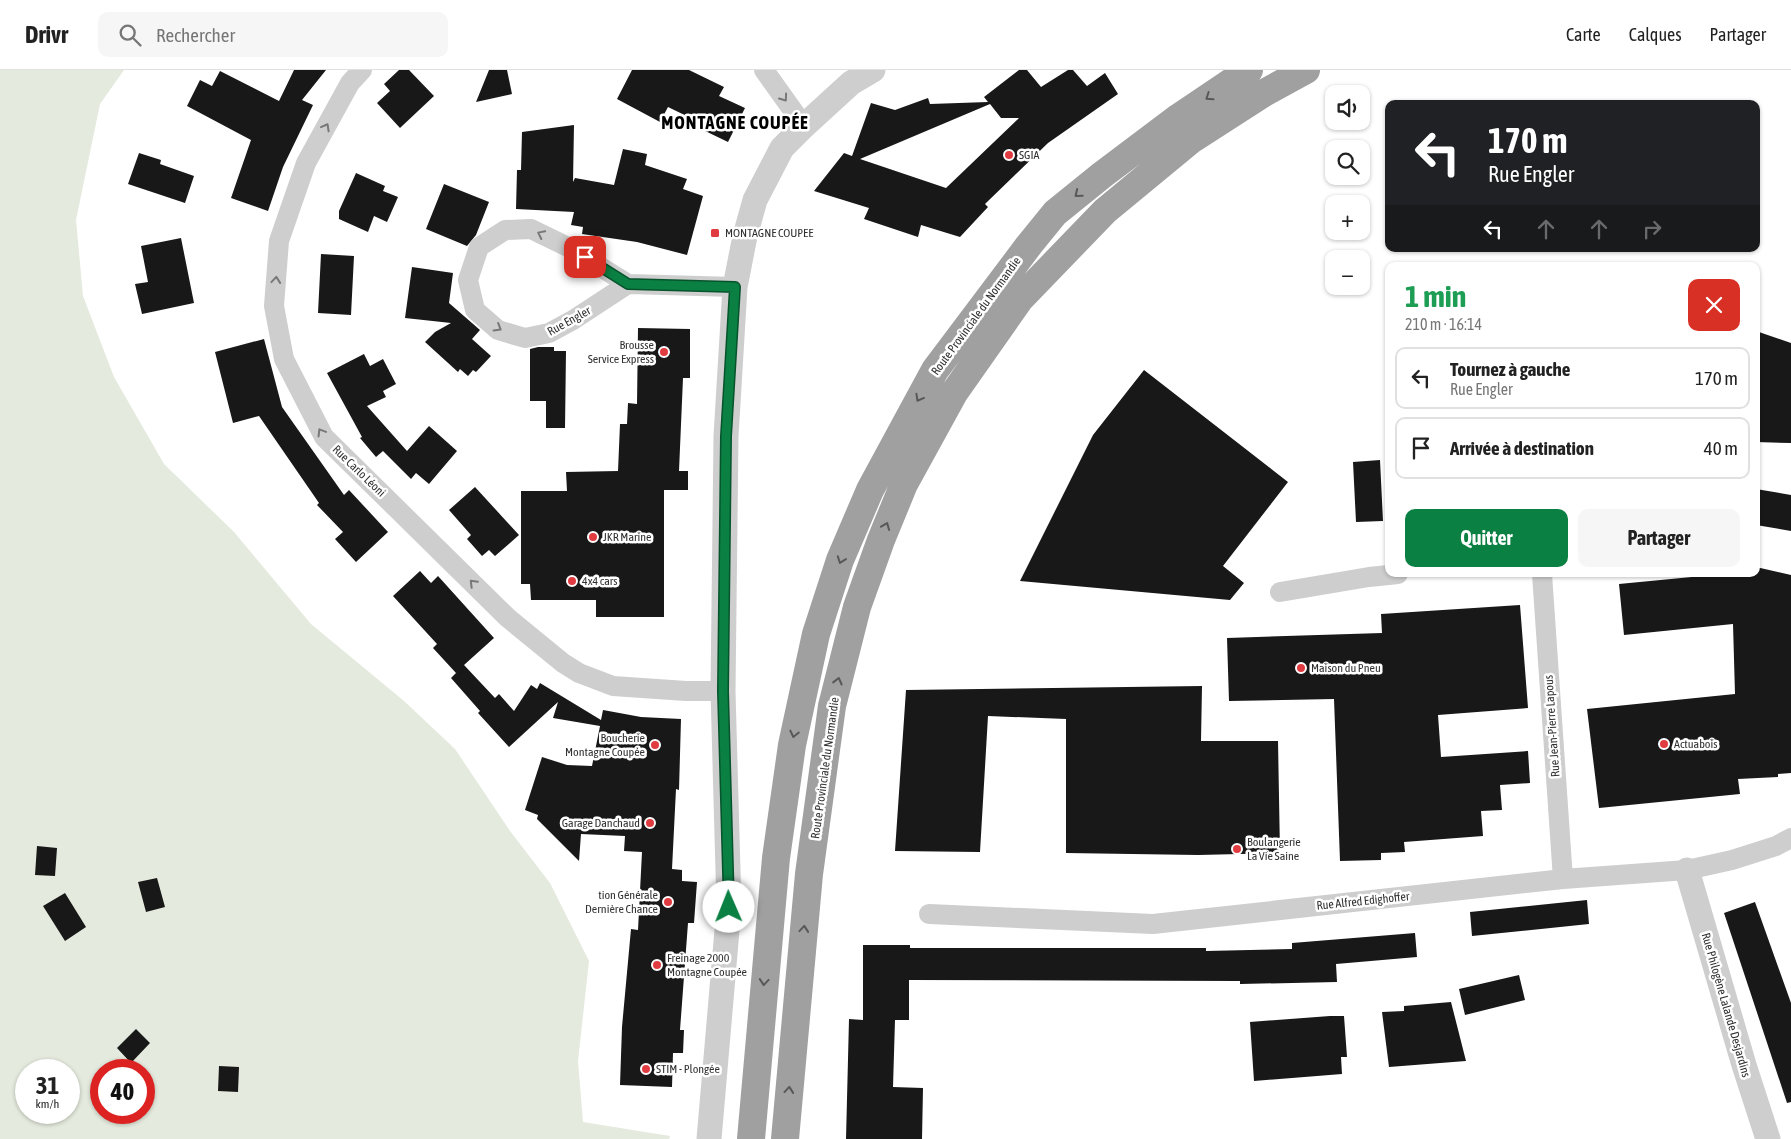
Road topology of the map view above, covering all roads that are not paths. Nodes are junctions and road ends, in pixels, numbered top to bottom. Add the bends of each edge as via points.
1 (362, 70) edge
2 (764, 70) edge
3 (873, 70) edge
4 (1249, 70) edge
5 (1306, 70) edge
6 (804, 126) junction
7 (628, 284) junction
8 (735, 287) junction
9 (1385, 575) edge
10 (1542, 577) edge
11 (1280, 592) dead end
12 (723, 691) junction
13 (1791, 838) edge
14 (1687, 870) junction
15 (1563, 879) junction
16 (929, 914) dead end
17 (709, 1139) edge
18 (751, 1139) edge
19 (785, 1139) edge
20 (1768, 1139) edge

12 -> 1 street, Rue Carlo Léoni via 613,686 563,663 508,618 324,437 284,359 274,306 279,241 306,163 350,83
2 -> 6 street
3 - 6 street via 851,84
4 -> 18 highway, Route Provinciale du Normandie via 1179,117 1055,213 935,370 870,490 844,551 816,634 792,745 776,858
19 -> 5 highway, Route Provinciale du Normandie via 810,874 832,706 857,607 904,484 954,393 1020,299 1105,211 1191,140 1264,92
6 - 8 street via 782,148 755,200
7 -> 7 street, Rue Engler via 532,229 505,230 479,247 468,280 475,310 498,330 525,338 557,329
7 - 8 street
8 - 12 street via 726,436
9 - 11 street
10 - 15 street, Rue Jean-Pierre Lapous
12 - 17 street via 729,907
13 - 14 street, Rue Alfred Edighoffer via 1732,860
14 - 15 street, Rue Alfred Edighoffer
14 - 20 street, Rue Philogène Lalande Desjardins
15 - 16 street, Rue Alfred Edighoffer via 1153,924

